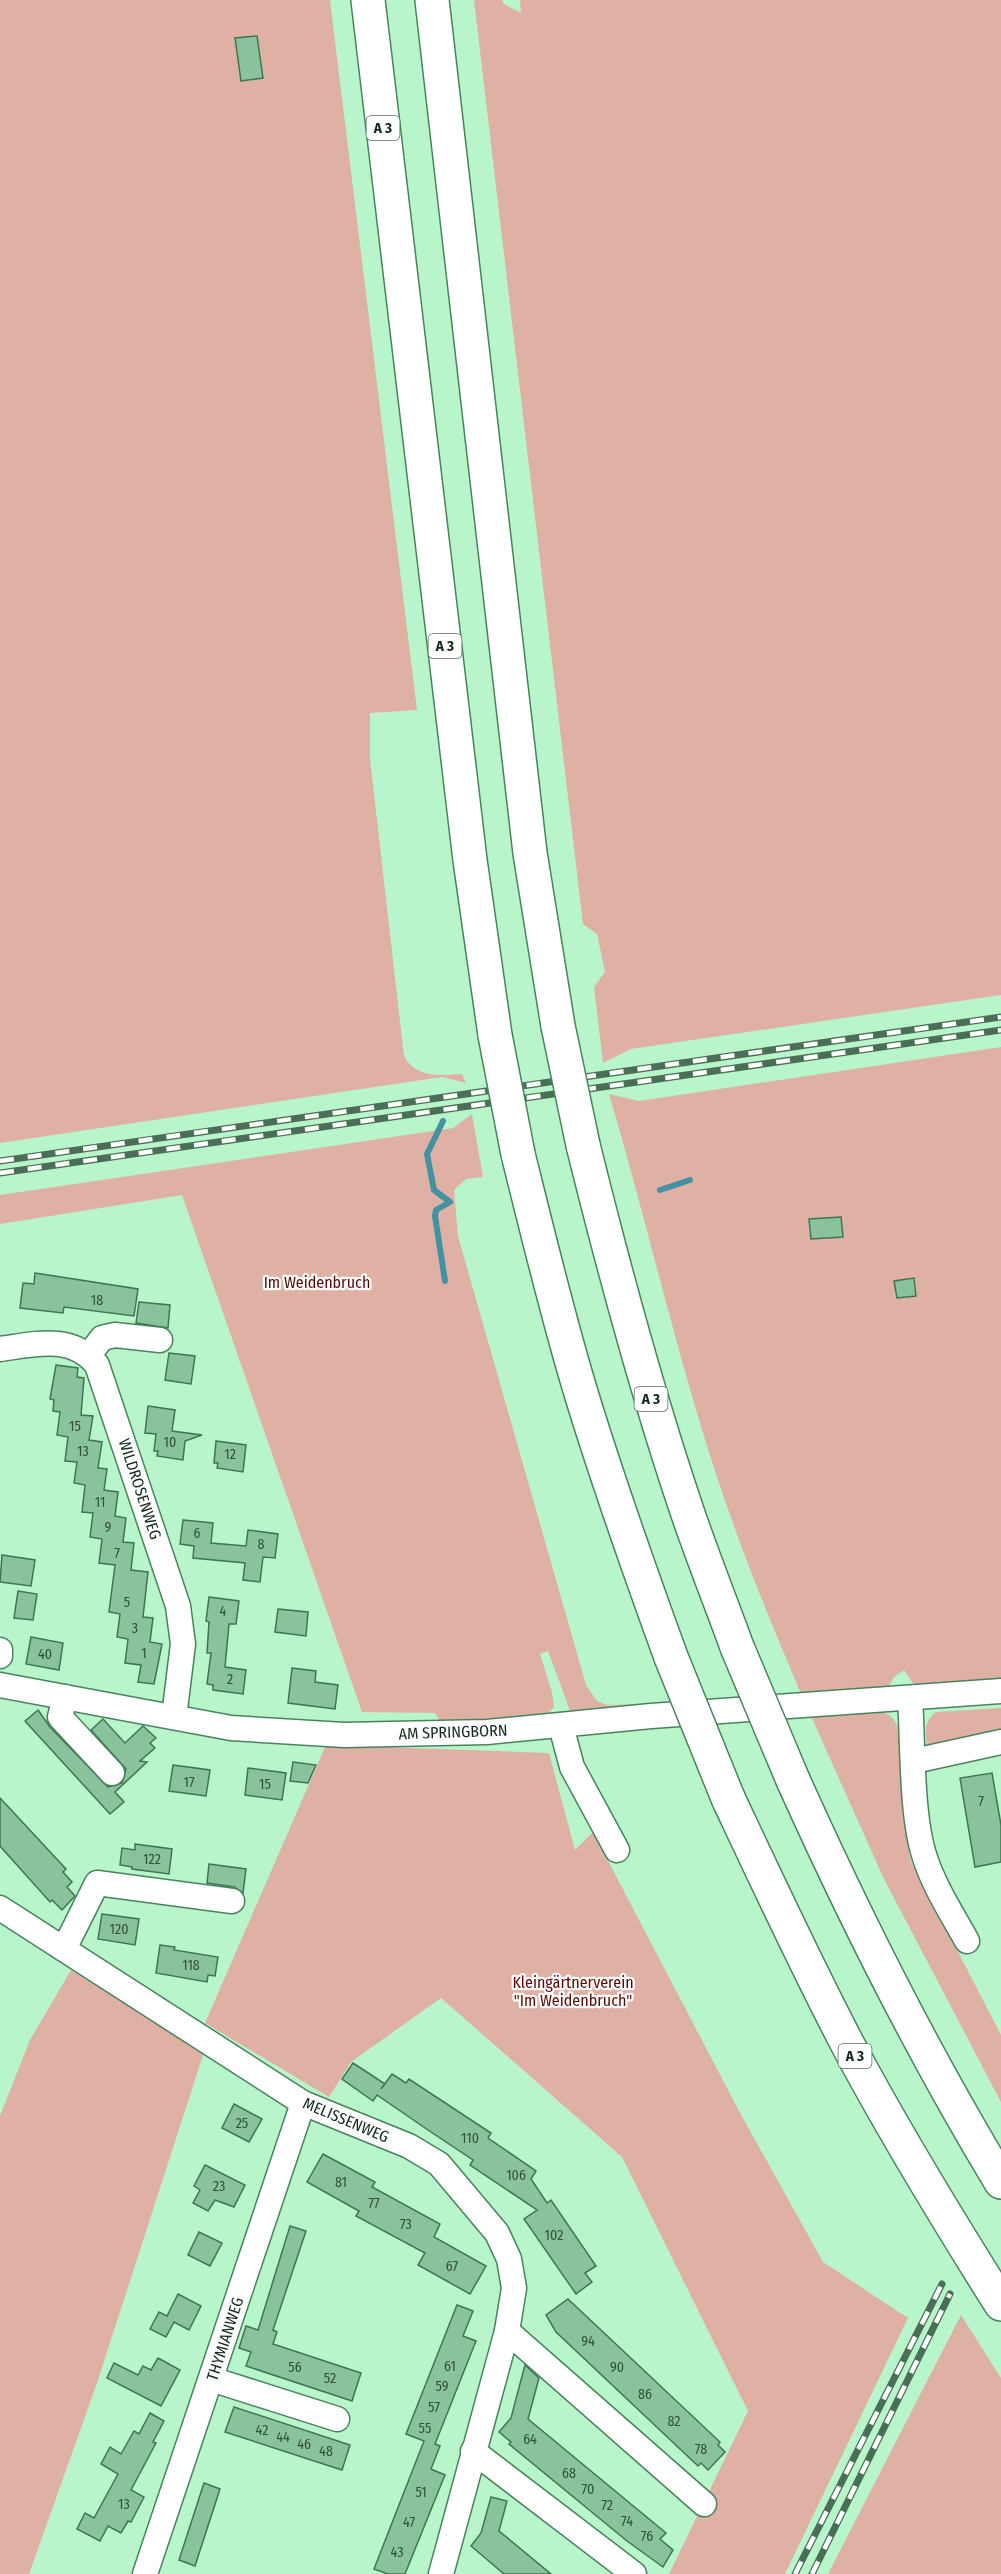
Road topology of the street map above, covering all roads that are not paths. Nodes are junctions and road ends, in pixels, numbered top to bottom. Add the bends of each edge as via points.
1 (368, 0) edge
2 (432, 0) edge
3 (160, 1340) dead end
4 (0, 1349) edge
5 (89, 1355) junction
6 (0, 1650) edge
7 (0, 1656) edge
8 (0, 1685) edge
9 (1001, 1691) edge
10 (65, 1697) junction
11 (910, 1698) junction
12 (174, 1718) junction
13 (561, 1726) junction
14 (1001, 1742) edge
15 (914, 1761) junction
16 (112, 1773) dead end
17 (617, 1850) dead end
18 (232, 1901) dead end
19 (0, 1908) edge
20 (967, 1941) dead end
21 (64, 1949) junction
22 (303, 2103) junction
23 (1001, 2182) edge
24 (1001, 2304) edge
25 (507, 2331) junction
26 (211, 2379) junction
27 (337, 2419) dead end
28 (473, 2451) junction
29 (704, 2504) dead end
30 (450, 2569) edge
31 (146, 2574) edge
32 (634, 2574) edge

1 - 24 highway, A 3, bridge via 470,860 495,1035 518,1154 549,1280 624,1527 728,1798 849,2047 927,2186
2 - 23 highway, A 3, bridge via 528,841 558,1026 583,1145 643,1376 685,1507 737,1647 793,1780 899,2002
3 - 5 street via 115,1335 102,1338
4 - 5 street via 57,1342
5 - 12 street, WILDROSENWEG via 97,1365 123,1437 178,1606 183,1644
6 - 7 street
8 - 10 street, AM SPRINGBORN
9 - 11 street, AM SPRINGBORN
10 - 12 street, AM SPRINGBORN
10 - 16 street via 60,1717
11 - 13 street, AM SPRINGBORN
11 - 15 street
12 - 13 street, AM SPRINGBORN via 266,1732 344,1735
13 - 17 street via 572,1767
14 - 15 street
15 - 20 street via 924,1856
18 - 21 street via 97,1883
19 - 21 street, MELISSENWEG
21 - 22 street, MELISSENWEG
22 - 25 street, MELISSENWEG via 409,2146 439,2164 497,2233 509,2259 514,2288
22 - 26 street, THYMIANWEG
25 - 28 street, MELISSENWEG
25 - 29 street
26 - 27 street
26 - 31 street, THYMIANWEG
28 - 30 street, MELISSENWEG
28 - 32 street

